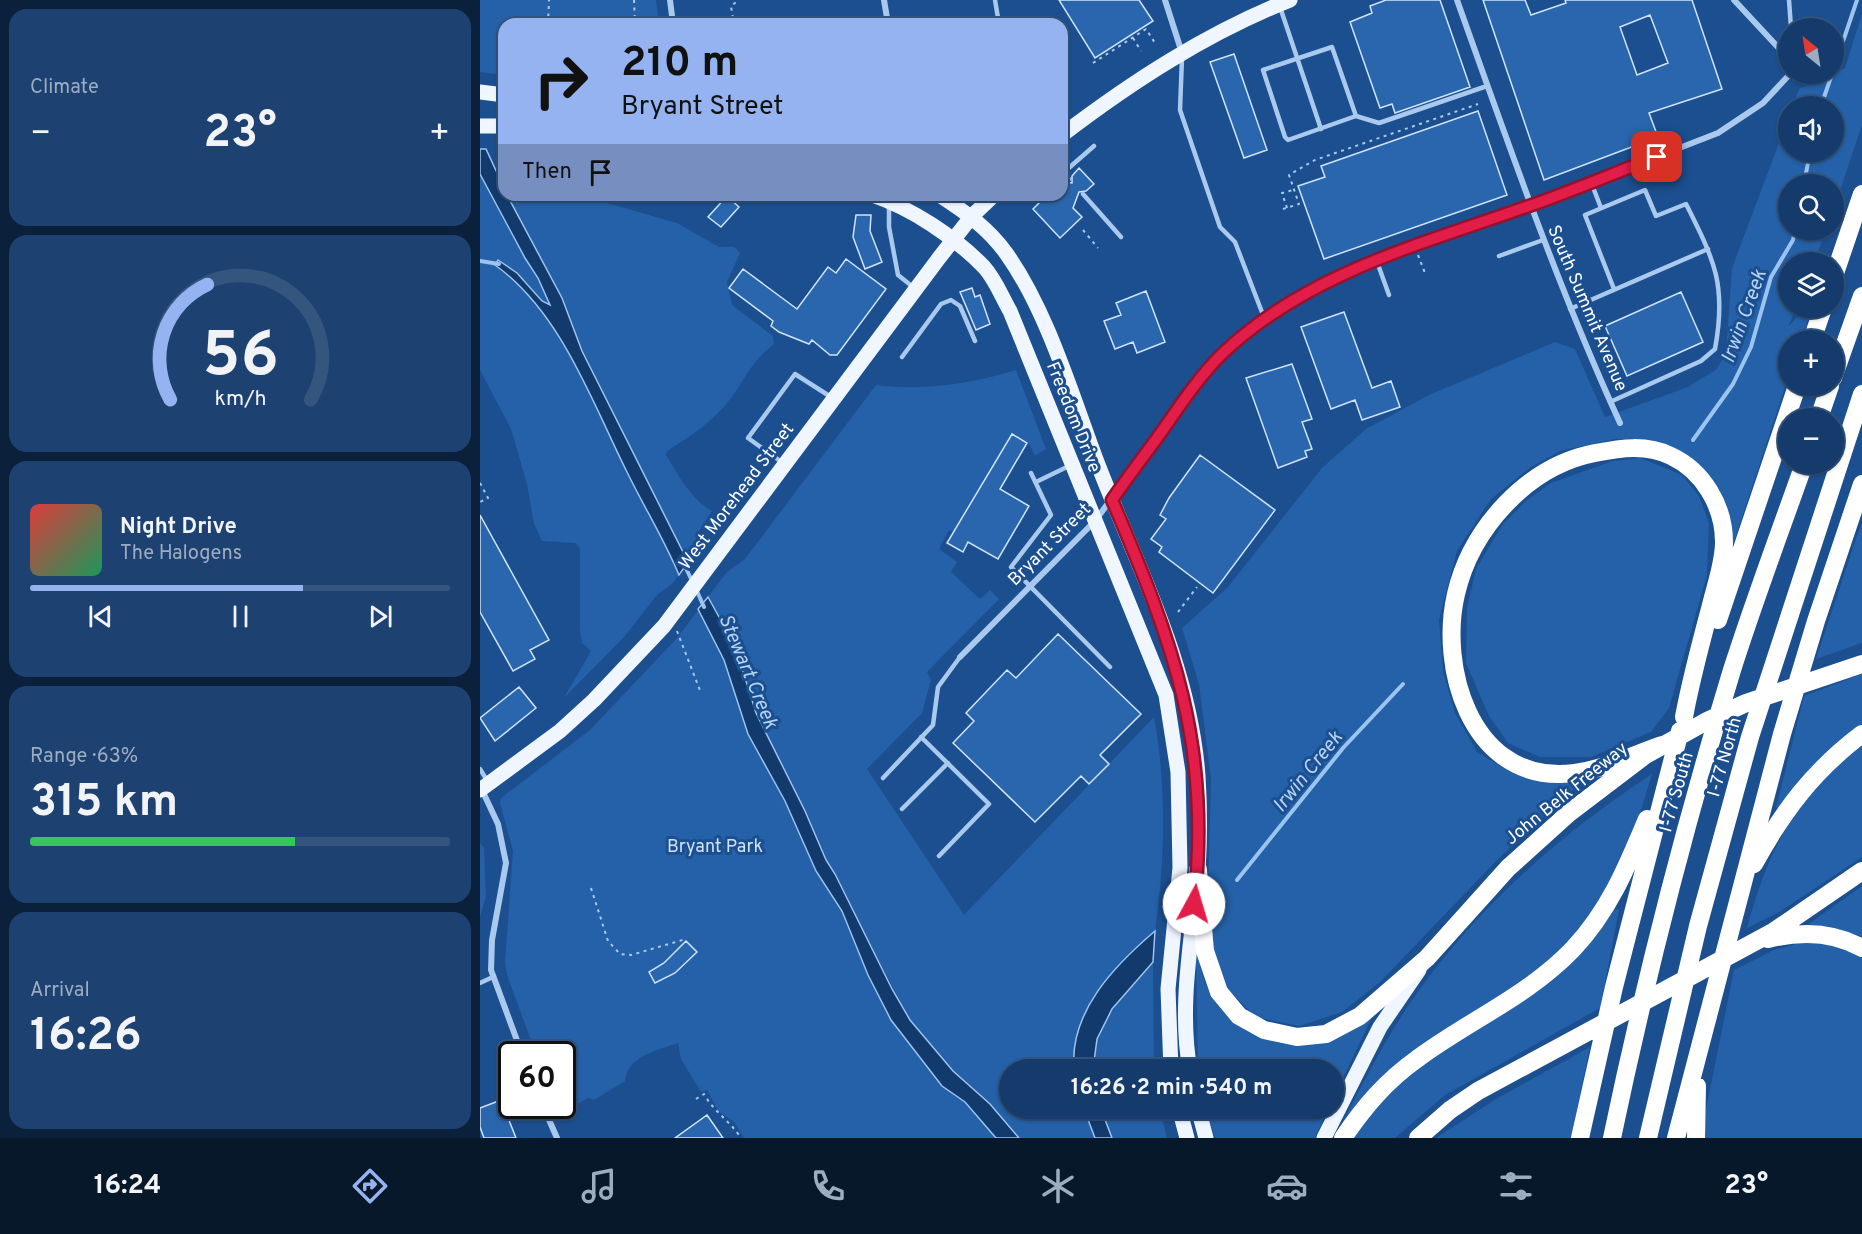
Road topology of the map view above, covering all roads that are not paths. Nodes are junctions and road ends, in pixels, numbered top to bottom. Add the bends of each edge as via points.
1 (669, 0) edge
2 (884, 0) edge
3 (995, 0) edge
4 (1165, 0) edge
5 (1457, 0) edge
6 (1734, 0) edge
7 (1789, 0) edge
8 (1285, 2) edge
9 (672, 18) edge
10 (887, 18) edge
11 (998, 18) edge
12 (1790, 18) edge
13 (1778, 47) edge
14 (1182, 53) junction
15 (1297, 57) junction
16 (1780, 84) edge
17 (1487, 86) junction
18 (480, 92) edge
19 (498, 94) edge
20 (1356, 116) junction
21 (480, 126) edge
22 (498, 126) edge
23 (1321, 129) junction
24 (1068, 130) edge
25 (1094, 146) dead end
26 (1068, 169) edge
27 (1591, 182) junction
28 (1083, 194) dead end
29 (1862, 194) edge
30 (948, 201) edge
31 (988, 201) edge
32 (890, 202) joint
33 (1530, 206) junction
34 (1601, 208) junction
35 (972, 216) junction
36 (1121, 237) dead end
37 (1543, 240) junction
38 (952, 241) junction
39 (1708, 249) junction
40 (1842, 252) edge
41 (1499, 256) dead end
42 (1376, 259) junction
43 (915, 289) junction
44 (1614, 289) junction
45 (1389, 295) dead end
46 (1862, 296) edge
47 (1570, 309) junction
48 (1265, 320) junction
49 (975, 341) dead end
50 (1844, 347) edge
51 (902, 357) dead end
52 (1862, 393) edge
53 (1794, 396) edge
54 (833, 399) junction
55 (1610, 402) junction
56 (1620, 423) dead end
57 (784, 464) junction
58 (1072, 464) junction
59 (1031, 473) dead end
60 (1800, 474) edge
61 (1035, 482) junction
62 (1862, 484) edge
63 (1112, 500) junction
64 (1862, 508) edge
65 (1095, 521) junction
66 (1844, 537) junction
67 (1030, 585) junction
68 (1862, 655) edge
69 (960, 657) joint
70 (1862, 664) edge
71 (1110, 667) dead end
72 (1812, 679) junction
73 (1684, 717) junction
74 (1862, 734) edge
75 (921, 737) junction
76 (1662, 745) junction
77 (1671, 762) junction
78 (948, 763) junction
79 (480, 768) edge
80 (883, 778) dead end
81 (484, 788) edge
82 (902, 809) dead end
83 (939, 856) dead end
84 (1198, 870) junction
85 (1862, 871) edge
86 (1739, 896) junction
87 (1743, 948) junction
88 (1862, 948) edge
89 (1427, 958) junction
90 (493, 977) junction
91 (480, 983) edge
92 (1702, 1040) junction
93 (517, 1041) edge
94 (1171, 1059) edge
95 (1189, 1059) edge
96 (1450, 1110) junction
97 (549, 1119) edge
98 (1182, 1119) edge
99 (1201, 1119) edge
100 (557, 1138) edge
101 (1187, 1138) edge
102 (1206, 1138) edge
103 (1324, 1138) edge
104 (1343, 1138) edge
105 (1409, 1138) edge
106 (1418, 1138) edge
107 (1580, 1138) edge
108 (1612, 1138) edge
109 (1648, 1138) edge
110 (1676, 1138) edge
111 (1696, 1138) edge

1 - 9 street
2 - 10 street
3 - 11 lane
4 - 14 street
5 - 17 street, South Summit Avenue
6 - 13 street
7 - 12 lane
8 - 14 main road
8 - 15 lane
14 - 24 main road
14 - 48 lane via 1180,110 1221,227 1234,242
15 - 20 lane via 1329,47 1334,49
15 - 23 lane
15 - 23 lane via 1264,68 1263,72 1284,137 1288,140
16 - 27 street, Bryant Street via 1763,102 1718,133
17 - 20 lane via 1379,123
17 - 33 street, South Summit Avenue
18 - 19 main road
20 - 23 lane
21 - 22 main road
25 - 26 lane
27 - 33 street, Bryant Street
27 - 34 lane
28 - 36 lane
29 - 40 highway
30 - 35 main road, Freedom Drive
31 - 35 main road, West Morehead Street
32 - 38 main road, Freedom Drive via 928,221
32 - 43 lane via 889,228 898,274
33 - 37 street, South Summit Avenue
33 - 42 street, Bryant Street
34 - 39 lane via 1644,190 1656,216 1686,204
34 - 44 lane via 1585,215
35 - 38 main road, West Morehead Street
35 - 63 main road, Freedom Drive via 1005,251 1034,300
37 - 41 lane
37 - 47 street, South Summit Avenue
38 - 43 main road, West Morehead Street
38 - 58 main road, Freedom Drive via 985,267 1010,311
39 - 44 lane
39 - 55 lane via 1720,284 1715,348 1701,361
42 - 45 lane
42 - 48 street, Bryant Street via 1327,282
43 - 54 main road, West Morehead Street
44 - 47 lane
46 - 50 highway
47 - 55 street, South Summit Avenue
48 - 63 street, Bryant Street via 1221,356 1198,381
49 - 51 lane via 960,306 951,300 941,304
52 - 109 highway, I-77 North via 1750,737 1698,926
53 - 73 highway
54 - 57 main road, West Morehead Street
54 - 57 lane via 795,374 748,438
55 - 56 street, South Summit Avenue
57 - 81 main road, West Morehead Street via 686,597 594,700
58 - 61 lane
58 - 65 main road, Freedom Drive
59 - 61 lane
60 - 108 highway, I-77 South via 1732,669 1681,850
61 - 67 lane via 1051,515 1011,567
62 - 66 highway
63 - 65 street, Bryant Street
63 - 84 main road, Freedom Drive via 1154,600 1185,700 1198,776
64 - 66 highway
65 - 67 street, Bryant Street
65 - 94 main road, Freedom Drive via 1166,695 1179,772 1180,868 1168,989
66 - 86 highway via 1782,734
67 - 69 street, Bryant Street
67 - 71 lane
68 - 72 highway
69 - 75 lane via 938,687 933,725
70 - 72 highway, John Belk Freeway
72 - 76 highway, John Belk Freeway via 1746,703
73 - 76 highway via 1724,549 1719,511 1711,493 1683,462 1642,447 1590,454 1553,469 1502,508 1485,530 1456,591 1451,630 1455,674 1467,710 1484,741 1498,754 1541,773 1569,774
73 - 77 highway
74 - 86 highway via 1812,777 1792,803 1768,838
75 - 78 lane
75 - 80 lane
76 - 89 highway, John Belk Freeway via 1560,821 1486,891
77 - 104 highway via 1617,888 1592,927 1546,974 1391,1079 1370,1100
77 - 107 highway
78 - 82 lane
78 - 83 lane via 989,804
79 - 81 lane
81 - 90 street via 498,824 506,863 492,940
84 - 89 highway, John Belk Freeway via 1210,972 1232,1009 1264,1030 1297,1037 1326,1034 1344,1027
84 - 95 main road, Freedom Drive via 1186,990
85 - 87 highway
86 - 92 highway
87 - 88 highway via 1804,933 1834,936
87 - 96 highway via 1509,1073
89 - 103 main road via 1380,1027
90 - 91 lane
90 - 93 street
92 - 110 highway
92 - 111 highway
96 - 105 main road
96 - 106 highway
97 - 100 street
98 - 101 main road
99 - 102 main road

